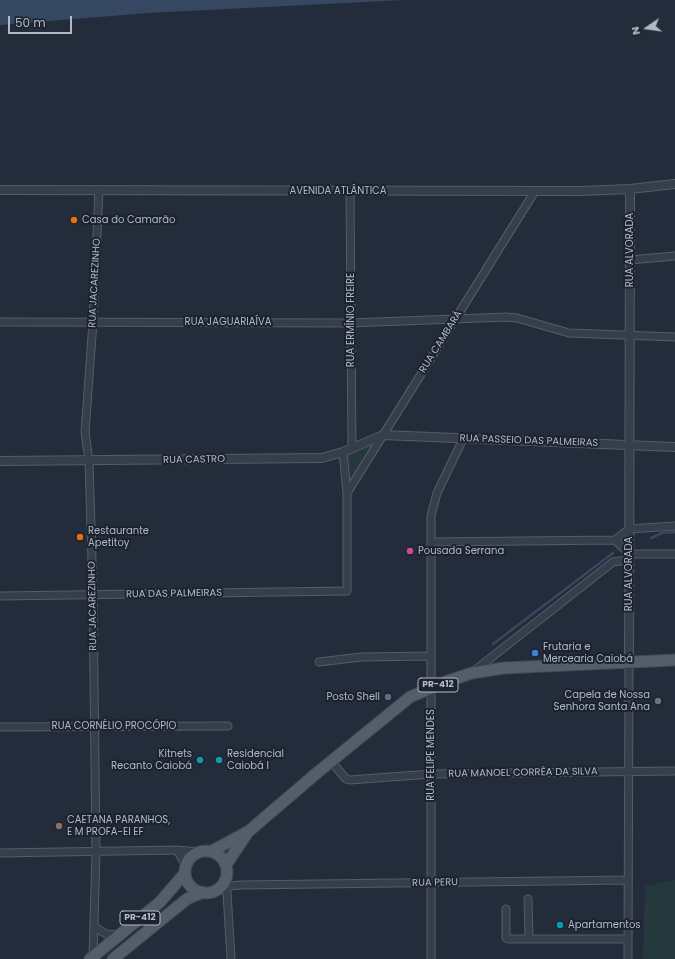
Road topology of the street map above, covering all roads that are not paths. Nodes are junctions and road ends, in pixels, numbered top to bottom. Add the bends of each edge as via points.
1 (675, 184) edge
2 (630, 189) junction
3 (0, 190) edge
4 (99, 190) junction
5 (350, 191) junction
6 (535, 191) junction
7 (675, 256) edge
8 (630, 260) junction
9 (456, 317) junction
10 (0, 322) edge
11 (93, 322) junction
12 (351, 322) junction
13 (630, 335) junction
14 (675, 337) edge
15 (383, 435) junction
16 (463, 438) junction
17 (630, 445) junction
18 (675, 447) edge
19 (352, 449) junction
20 (343, 452) junction
21 (0, 461) edge
22 (89, 461) junction
23 (347, 493) junction
24 (675, 526) edge
25 (629, 529) junction
26 (615, 540) junction
27 (431, 542) junction
28 (675, 554) edge
29 (629, 557) junction
30 (93, 595) junction
31 (0, 596) edge
32 (431, 656) junction
33 (675, 660) edge
34 (319, 662) dead end
35 (629, 663) junction
36 (472, 673) junction
37 (431, 688) junction
38 (94, 726) junction
39 (228, 726) dead end
40 (0, 727) edge
41 (331, 761) junction
42 (629, 771) junction
43 (675, 771) edge
44 (431, 774) junction
45 (249, 831) junction
46 (177, 850) junction
47 (212, 851) junction
48 (96, 852) junction
49 (199, 852) junction
50 (0, 853) edge
51 (186, 870) junction
52 (224, 879) junction
53 (628, 880) junction
54 (430, 883) junction
55 (241, 885) junction
56 (203, 892) junction
57 (528, 898) dead end
58 (506, 909) dead end
59 (95, 927) junction
60 (118, 935) junction
61 (529, 939) junction
62 (628, 939) junction
63 (92, 958) edge
64 (113, 959) edge
65 (231, 959) edge
66 (431, 959) edge
67 (628, 959) edge

1 - 2 street, AVENIDA ATLÂNTICA
2 - 6 street, AVENIDA ATLÂNTICA
2 - 8 street, RUA ALVORADA
3 - 4 street, AVENIDA ATLÂNTICA
4 - 5 street, AVENIDA ATLÂNTICA
4 - 11 street, RUA JACAREZINHO
5 - 6 street, AVENIDA ATLÂNTICA
5 - 12 street, RUA ERMÍNIO FREIRE
6 - 9 street, RUA CAMBARÁ
7 - 8 street
8 - 13 street, RUA ALVORADA
9 - 12 street, RUA JAGUARIAÍVA
9 - 13 street, RUA JAGUARIAÍVA via 518,318 569,333
9 - 15 street, RUA CAMBARÁ
10 - 11 street, RUA JAGUARIAÍVA
11 - 12 street, RUA JAGUARIAÍVA
11 - 22 street, RUA JACAREZINHO via 85,432
12 - 19 street, RUA ERMÍNIO FREIRE
13 - 14 street, RUA JAGUARIAÍVA
13 - 17 street, RUA ALVORADA
15 - 16 street, RUA PASSEIO DAS PALMEIRAS
15 - 19 street, RUA CASTRO
15 - 23 street, RUA CAMBARÁ
16 - 17 street, RUA PASSEIO DAS PALMEIRAS
16 - 27 street, RUA FELIPE MENDES via 433,504
17 - 18 street, RUA PASSEIO DAS PALMEIRAS
17 - 25 street, RUA ALVORADA
19 - 20 street, RUA CASTRO
20 - 22 street, RUA CASTRO via 310,459
20 - 23 street
21 - 22 street, RUA CASTRO
22 - 30 street, RUA JACAREZINHO
23 - 30 street, RUA DAS PALMEIRAS via 348,591
24 - 25 street
25 - 26 street
25 - 29 street, RUA ALVORADA
26 - 27 street
26 - 29 street
27 - 32 street, RUA FELIPE MENDES
28 - 29 street
29 - 35 street, RUA ALVORADA
29 - 36 street via 613,562
30 - 31 street, RUA DAS PALMEIRAS
30 - 38 street, RUA JACAREZINHO
32 - 34 street via 361,657
32 - 37 street, RUA FELIPE MENDES
33 - 35 main road, PR-412
35 - 36 main road, PR-412 via 504,668
35 - 42 street, RUA ALVORADA
36 - 37 main road, PR-412
37 - 41 main road, PR-412 via 410,697
37 - 44 street, RUA FELIPE MENDES
38 - 39 street, RUA CORNÉLIO PROCÓPIO
38 - 40 street, RUA CORNÉLIO PROCÓPIO
38 - 48 street, RUA JACAREZINHO
41 - 44 street, RUA MANOEL CORRÊA DA SILVA via 346,779 350,780
41 - 45 main road, PR-412
42 - 43 street, RUA MANOEL CORRÊA DA SILVA
42 - 44 street, RUA MANOEL CORRÊA DA SILVA
42 - 53 street, RUA ALVORADA
44 - 54 street, RUA FELIPE MENDES
45 - 47 main road, PR-412
45 - 52 main road, PR-412
46 - 48 street
46 - 49 street
46 - 51 street
47 - 49 main road, PR-412
47 - 52 main road via 218,854
48 - 50 street
48 - 59 street, RUA JACAREZINHO
49 - 51 main road, PR-412 via 193,855
51 - 56 main road via 191,886
51 - 60 main road, PR-412 via 160,902
52 - 55 street, RUA PERU
52 - 55 street
52 - 56 main road, PR-412 via 214,891
52 - 65 street via 228,898
53 - 54 street, RUA PERU
53 - 62 street, RUA ALVORADA
54 - 55 street, RUA PERU
54 - 66 street, RUA FELIPE MENDES
56 - 64 main road, PR-412 via 187,899
57 - 61 street
58 - 61 street via 506,938
59 - 60 street via 106,934
59 - 63 street, RUA JACAREZINHO
60 - 63 main road, PR-412
61 - 62 street
62 - 67 street, RUA ALVORADA

